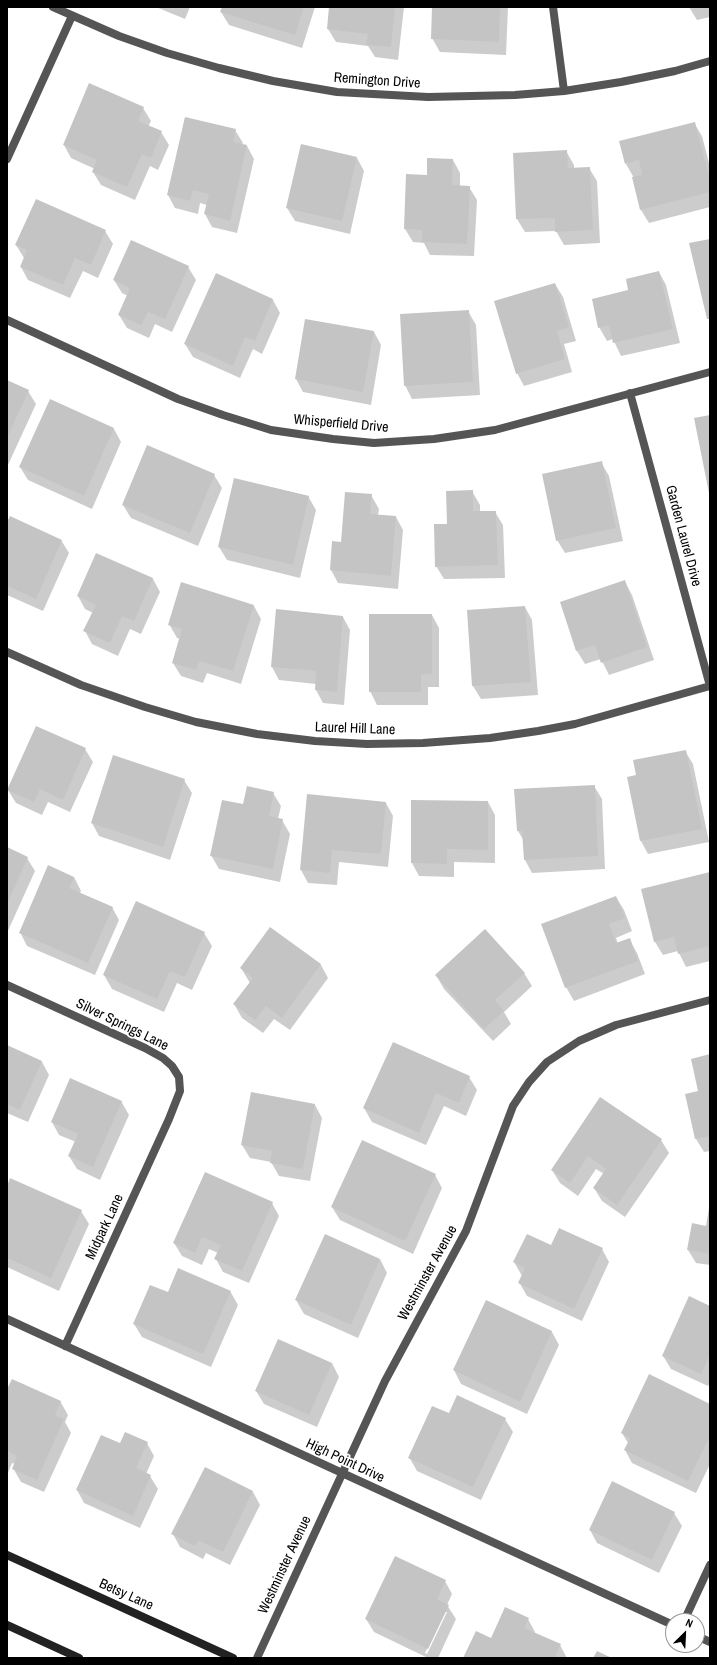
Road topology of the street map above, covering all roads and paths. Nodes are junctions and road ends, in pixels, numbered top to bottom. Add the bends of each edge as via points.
1 (53, 7) edge
2 (553, 7) edge
3 (72, 16) junction
4 (710, 61) edge
5 (564, 91) junction
6 (7, 160) edge
7 (7, 320) edge
8 (710, 372) edge
9 (630, 393) junction
10 (7, 652) edge
11 (710, 686) edge
12 (7, 985) edge
13 (710, 1000) edge
14 (169, 1119) joint
15 (7, 1319) edge
16 (65, 1346) junction
17 (342, 1474) junction
18 (7, 1555) edge
19 (710, 1565) edge
20 (688, 1613) edge
21 (665, 1621) edge
22 (7, 1625) edge
23 (79, 1658) edge
24 (233, 1658) edge
25 (257, 1658) edge

1 - 3 street, Remington Drive
2 - 5 street
3 - 5 street, Remington Drive via 167,53 219,68 273,81 338,92 464,97
3 - 6 street
4 - 5 street, Remington Drive via 675,71
7 - 9 street, Whisperfield Drive via 184,401 271,430 333,439 389,442 466,436
8 - 9 street, Whisperfield Drive
9 - 11 street, Garden Laurel Drive
10 - 11 street, Laurel Hill Lane via 81,685 196,722 257,734 322,742 423,743 490,738 575,724
12 - 14 street, Silver Springs Lane via 163,1058 179,1077 180,1091
13 - 17 street, Westminster Avenue via 616,1026 579,1041 547,1062 528,1082 513,1106 466,1231 385,1381
14 - 16 street, Midpark Lane
15 - 16 street, High Point Drive
16 - 17 street, High Point Drive
17 - 21 street, High Point Drive
17 - 25 street, Westminster Avenue
18 - 24 main road, Betsy Lane
19 - 20 street
22 - 23 main road

